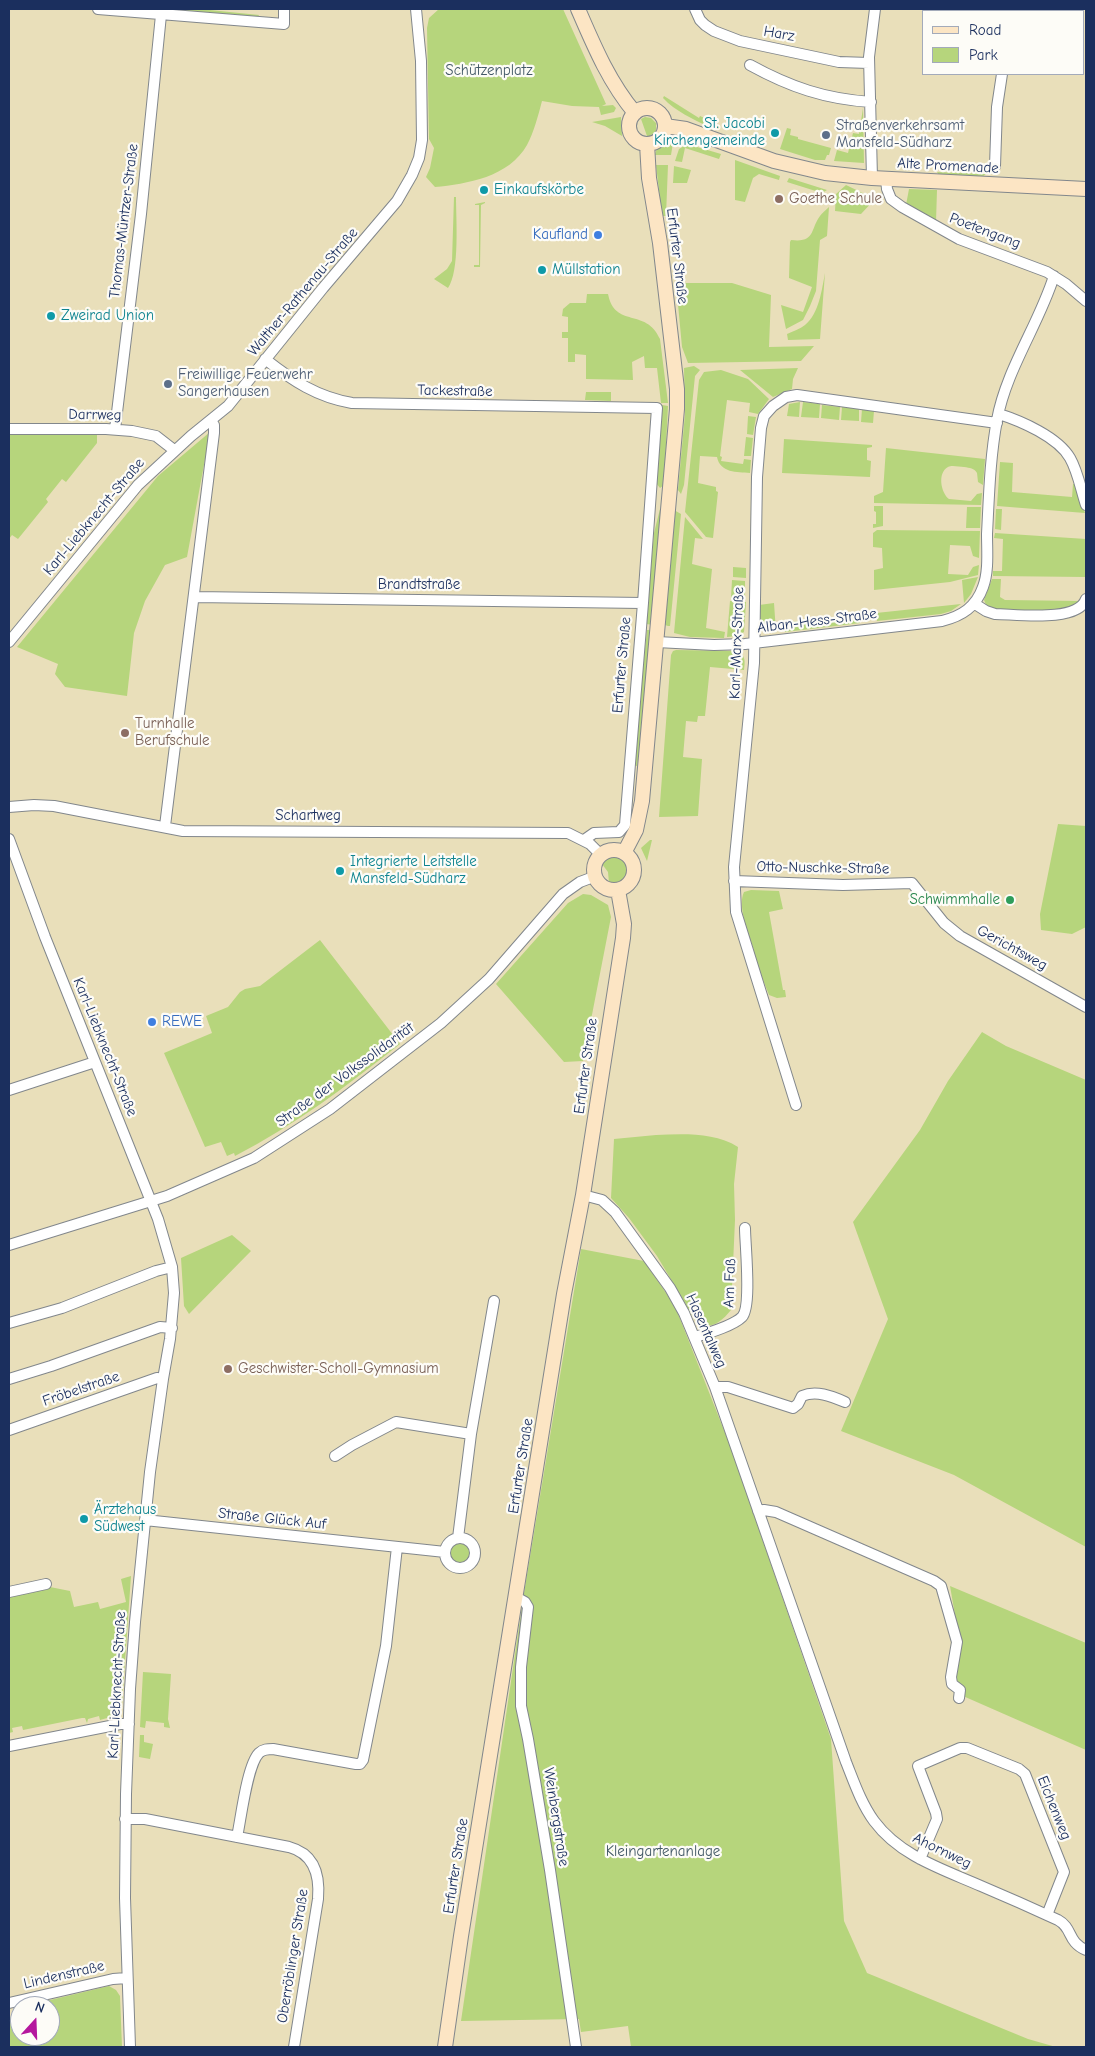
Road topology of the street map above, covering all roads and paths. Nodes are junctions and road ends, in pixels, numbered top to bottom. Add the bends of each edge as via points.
1 (98, 9) edge
2 (284, 9) edge
3 (416, 9) edge
4 (578, 9) edge
5 (695, 9) edge
6 (875, 9) edge
7 (161, 15) junction
8 (869, 63) junction
9 (750, 64) dead end
10 (1002, 75) edge
11 (871, 102) junction
12 (635, 113) junction
13 (665, 126) junction
14 (647, 144) junction
15 (995, 166) dead end
16 (879, 178) junction
17 (1086, 189) edge
18 (1054, 276) junction
19 (1086, 301) edge
20 (265, 359) junction
21 (657, 408) joint
22 (998, 418) junction
23 (211, 420) junction
24 (9, 429) edge
25 (115, 429) junction
26 (174, 450) junction
27 (651, 490) junction
28 (670, 492) junction
29 (1086, 505) edge
30 (194, 597) junction
31 (1086, 599) edge
32 (644, 603) junction
33 (975, 604) junction
34 (9, 642) edge
35 (657, 642) junction
36 (754, 644) junction
37 (9, 807) edge
38 (165, 826) junction
39 (9, 839) edge
40 (584, 840) junction
41 (624, 853) junction
42 (601, 855) junction
43 (596, 876) junction
44 (734, 881) junction
45 (912, 883) joint
46 (618, 890) junction
47 (1086, 1007) edge
48 (95, 1062) junction
49 (9, 1090) edge
50 (796, 1105) dead end
51 (583, 1195) junction
52 (151, 1201) junction
53 (745, 1228) dead end
54 (9, 1245) edge
55 (172, 1267) junction
56 (494, 1301) dead end
57 (9, 1323) edge
58 (172, 1328) junction
59 (695, 1337) junction
60 (9, 1379) edge
61 (163, 1379) junction
62 (715, 1387) junction
63 (845, 1402) dead end
64 (9, 1430) edge
65 (471, 1434) junction
66 (335, 1456) dead end
67 (758, 1511) junction
68 (145, 1520) junction
69 (458, 1538) junction
70 (396, 1547) junction
71 (445, 1552) junction
72 (46, 1584) dead end
73 (9, 1592) edge
74 (516, 1598) junction
75 (959, 1698) dead end
76 (129, 1724) junction
77 (835, 1728) joint
78 (9, 1746) edge
79 (125, 1819) junction
80 (237, 1837) junction
81 (920, 1860) junction
82 (1047, 1914) junction
83 (1086, 1950) edge
84 (127, 1978) junction
85 (9, 2003) edge
86 (130, 2047) edge
87 (294, 2047) edge
88 (445, 2047) edge
89 (576, 2047) edge

1 - 7 street
2 - 7 street via 284,24
3 - 20 street, Walther-Rathenau-Straße via 421,61 422,140 412,175 382,221
4 - 12 main road via 608,75
5 - 8 street, Harz via 705,25 740,41 839,62
6 - 8 street
7 - 25 street, Thomas-Müntzer-Straße
8 - 11 street
9 - 11 street via 813,93
10 - 15 street
11 - 16 street
12 - 13 main road via 653,110 663,117
12 - 14 main road via 630,121 630,131 637,142
13 - 14 main road via 660,139
13 - 16 main road, Alte Promenade via 686,129 802,169
14 - 28 main road, Erfurter Straße via 677,399
16 - 17 main road, Alte Promenade
16 - 18 street, Poetengang via 896,204 940,230
18 - 19 street, Poetengang
18 - 22 street via 1009,383
20 - 21 street, Tackestraße via 311,391 352,404
20 - 23 street, Walther-Rathenau-Straße via 228,406
21 - 27 street, Erfurter Straße
22 - 29 street via 1045,435 1060,445 1073,464
22 - 33 street via 986,577
22 - 36 street, Karl-Marx-Straße via 801,396 786,397 774,404 762,423 756,477
23 - 26 street, Karl-Liebknecht-Straße
23 - 30 street via 214,430
24 - 25 street, Darrweg
25 - 26 street, Darrweg via 156,436
26 - 34 street, Karl-Liebknecht-Straße via 138,485
27 - 28 street
27 - 32 street, Erfurter Straße
28 - 35 main road, Erfurter Straße
30 - 32 street, Brandtstraße
30 - 38 street
31 - 33 street via 1078,609 1056,615 994,614
32 - 40 street, Erfurter Straße via 625,825 619,832 594,833
33 - 36 street, Alban-Hess-Straße via 942,622
35 - 36 street, Alban-Hess-Straße
35 - 41 main road, Erfurter Straße via 641,809 636,830
36 - 44 street, Karl-Marx-Straße
37 - 38 street, Schartweg via 42,805
38 - 40 street, Schartweg via 188,831 568,833
39 - 48 street, Karl-Liebknecht-Straße
40 - 42 street, Schartweg
41 - 42 main road via 611,851
41 - 46 main road via 633,863 634,874 629,884
42 - 43 main road via 595,865
43 - 46 main road via 604,887
43 - 52 street, Straße der Volkssolidarität via 563,894 489,979 441,1023 330,1109 254,1158
44 - 45 street, Otto-Nuschke-Straße via 836,885
44 - 50 street, Karl-Marx-Straße via 736,912
45 - 47 street, Gerichtsweg via 944,923 960,936
46 - 51 main road, Erfurter Straße via 623,938
48 - 49 street
48 - 52 street, Karl-Liebknecht-Straße
51 - 59 street, Hasentalweg via 602,1200 620,1218 670,1288
51 - 74 main road, Erfurter Straße via 564,1294
52 - 54 street, Straße der Volkssolidarität
52 - 55 street, Karl-Liebknecht-Straße
53 - 59 street, Am Faß via 745,1313 736,1322
55 - 57 street via 62,1308
55 - 58 street, Karl-Liebknecht-Straße
56 - 65 street
58 - 60 street via 160,1327
58 - 61 street, Karl-Liebknecht-Straße
59 - 62 street, Hasentalweg
61 - 64 street, Fröbelstraße via 157,1378
61 - 68 street, Karl-Liebknecht-Straße
62 - 63 street via 728,1386 793,1408 806,1394 816,1393
62 - 67 street, Hasentalweg
65 - 66 street via 396,1422
65 - 69 street
67 - 75 street via 776,1512 941,1586 957,1642 952,1684 960,1690
67 - 77 street, Hasentalweg
68 - 70 street, Straße Glück Auf
68 - 76 street, Karl-Liebknecht-Straße
69 - 71 street via 450,1541
69 - 71 street via 469,1541 474,1547 472,1562 462,1568 454,1567 447,1561
70 - 71 street, Straße Glück Auf
70 - 80 street via 386,1646 366,1751 360,1764 273,1749 262,1751 251,1768
72 - 73 street
74 - 88 main road, Erfurter Straße
74 - 89 street, Weinbergstraße via 528,1607 521,1667 521,1706 550,1870
76 - 78 street
76 - 79 street, Karl-Liebknecht-Straße
77 - 81 street, Ahornweg via 868,1812 883,1832
79 - 80 street, Oberröblinger Straße via 146,1819
79 - 84 street, Karl-Liebknecht-Straße
80 - 87 street, Oberröblinger Straße via 298,1850 311,1862 318,1877 318,1899
81 - 82 street, Ahornweg
81 - 82 street, Eichenweg via 937,1819 918,1766 960,1748 974,1750 1019,1769 1025,1774 1064,1872
82 - 83 street, Ahornweg via 1062,1922 1073,1941
84 - 85 street, Lindenstraße
84 - 86 street, Karl-Liebknecht-Straße

